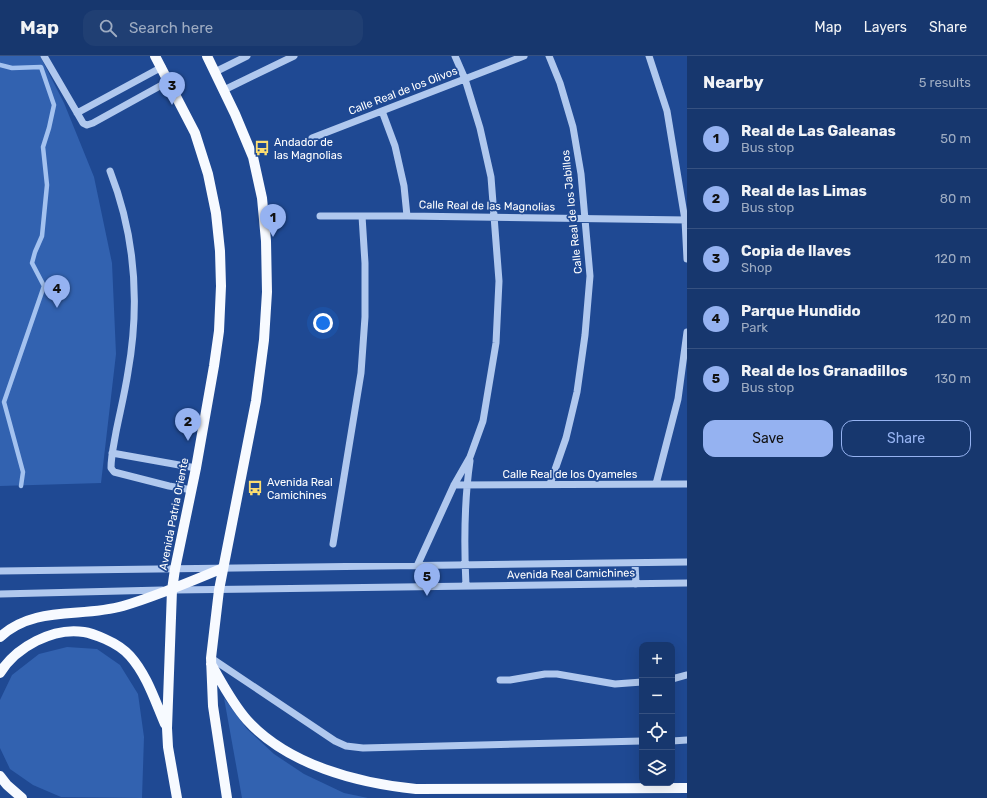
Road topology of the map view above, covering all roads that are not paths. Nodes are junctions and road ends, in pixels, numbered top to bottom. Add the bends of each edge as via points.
1 (44, 56) edge
2 (156, 56) edge
3 (207, 56) edge
4 (247, 56) edge
5 (294, 56) edge
6 (455, 56) edge
7 (524, 56) edge
8 (549, 56) edge
9 (649, 56) edge
10 (162, 67) junction
11 (215, 72) junction
12 (465, 79) junction
13 (169, 81) junction
14 (224, 90) junction
15 (382, 111) junction
16 (77, 113) junction
17 (312, 138) dead end
18 (110, 171) dead end
19 (320, 216) dead end
20 (362, 216) junction
21 (407, 216) junction
22 (495, 218) junction
23 (586, 219) junction
24 (686, 220) edge
25 (687, 259) edge
26 (687, 332) edge
27 (112, 453) junction
28 (470, 457) junction
29 (196, 468) junction
30 (550, 484) junction
31 (656, 484) junction
32 (687, 484) edge
33 (454, 485) junction
34 (466, 486) junction
35 (192, 490) junction
36 (333, 544) dead end
37 (687, 562) edge
38 (635, 563) junction
39 (465, 565) junction
40 (417, 566) junction
41 (223, 568) junction
42 (174, 569) junction
43 (0, 571) edge
44 (687, 583) edge
45 (636, 584) junction
46 (466, 586) junction
47 (172, 590) junction
48 (219, 590) junction
49 (0, 594) edge
50 (0, 637) edge
51 (211, 661) junction
52 (0, 673) edge
53 (687, 675) edge
54 (675, 677) edge
55 (500, 680) dead end
56 (639, 682) edge
57 (167, 728) junction
58 (675, 740) edge
59 (687, 740) edge
60 (639, 741) edge
61 (0, 776) edge
62 (687, 788) edge
63 (22, 798) edge
64 (177, 798) edge
65 (227, 798) edge

1 - 16 street
2 - 10 main road, Avenida Patria Oriente
3 - 11 main road
4 - 11 street
5 - 14 street
6 - 12 street
7 - 12 street, Calle Real de los Olivos
8 - 23 street, Calle Real de los Jabillos via 574,127
9 - 24 street via 667,111
10 - 13 main road, Avenida Patria Oriente
10 - 16 street
11 - 14 main road
12 - 15 street, Calle Real de los Olivos
12 - 22 street via 491,177
13 - 16 street via 93,123 83,123
13 - 29 main road, Avenida Patria Oriente via 195,133 208,174 220,251 219,331
14 - 41 main road via 253,157 262,198 267,292 256,401
15 - 17 street, Calle Real de los Olivos
15 - 21 street, Calle Real de las Magnolias via 395,146 404,186
18 - 27 street via 126,222 135,291 134,338
19 - 20 street, Calle Real de las Magnolias
20 - 21 street, Calle Real de las Magnolias
20 - 36 street via 365,317 361,373
21 - 22 street, Calle Real de las Magnolias
22 - 23 street, Calle Real de las Magnolias
22 - 28 street via 499,281 496,343 483,422
23 - 24 street, Calle Real de las Magnolias
23 - 30 street, Calle Real de los Jabillos via 590,276 586,335 566,438
24 - 25 street
26 - 31 street via 678,399
27 - 29 street
27 - 35 street via 111,468 114,472
28 - 33 street
28 - 34 street
29 - 35 main road, Avenida Patria Oriente
30 - 31 street, Calle Real de los Oyameles
30 - 34 street, Calle Real de los Oyameles
31 - 32 street, Calle Real de los Oyameles
33 - 34 street, Calle Real de los Oyameles
33 - 40 street
34 - 39 street
35 - 42 main road, Avenida Patria Oriente
37 - 38 street, Avenida Real Camichines
38 - 39 street, Avenida Real Camichines
38 - 45 street
39 - 40 street, Avenida Real Camichines
39 - 46 street
40 - 41 street, Avenida Real Camichines
41 - 42 street, Avenida Real Camichines
41 - 47 main road
41 - 48 main road
42 - 43 street, Avenida Real Camichines
42 - 47 main road, Avenida Patria Oriente
44 - 45 street, Avenida Real Camichines
45 - 46 street, Avenida Real Camichines
46 - 48 street, Avenida Real Camichines
47 - 48 street, Avenida Real Camichines
47 - 49 street, Avenida Real Camichines
47 - 50 main road via 106,610 57,613 40,617 22,623
47 - 57 main road, Avenida Patria Oriente
48 - 51 main road
51 - 60 street via 346,746 363,748
51 - 62 main road via 237,708 269,741 314,764 356,779 416,789
51 - 65 main road via 213,706
52 - 57 main road via 16,655 37,640 84,632 118,645 130,655 148,683
53 - 54 street
55 - 56 street via 557,674 615,684
57 - 64 main road, Avenida Patria Oriente
58 - 59 street
61 - 63 main road

